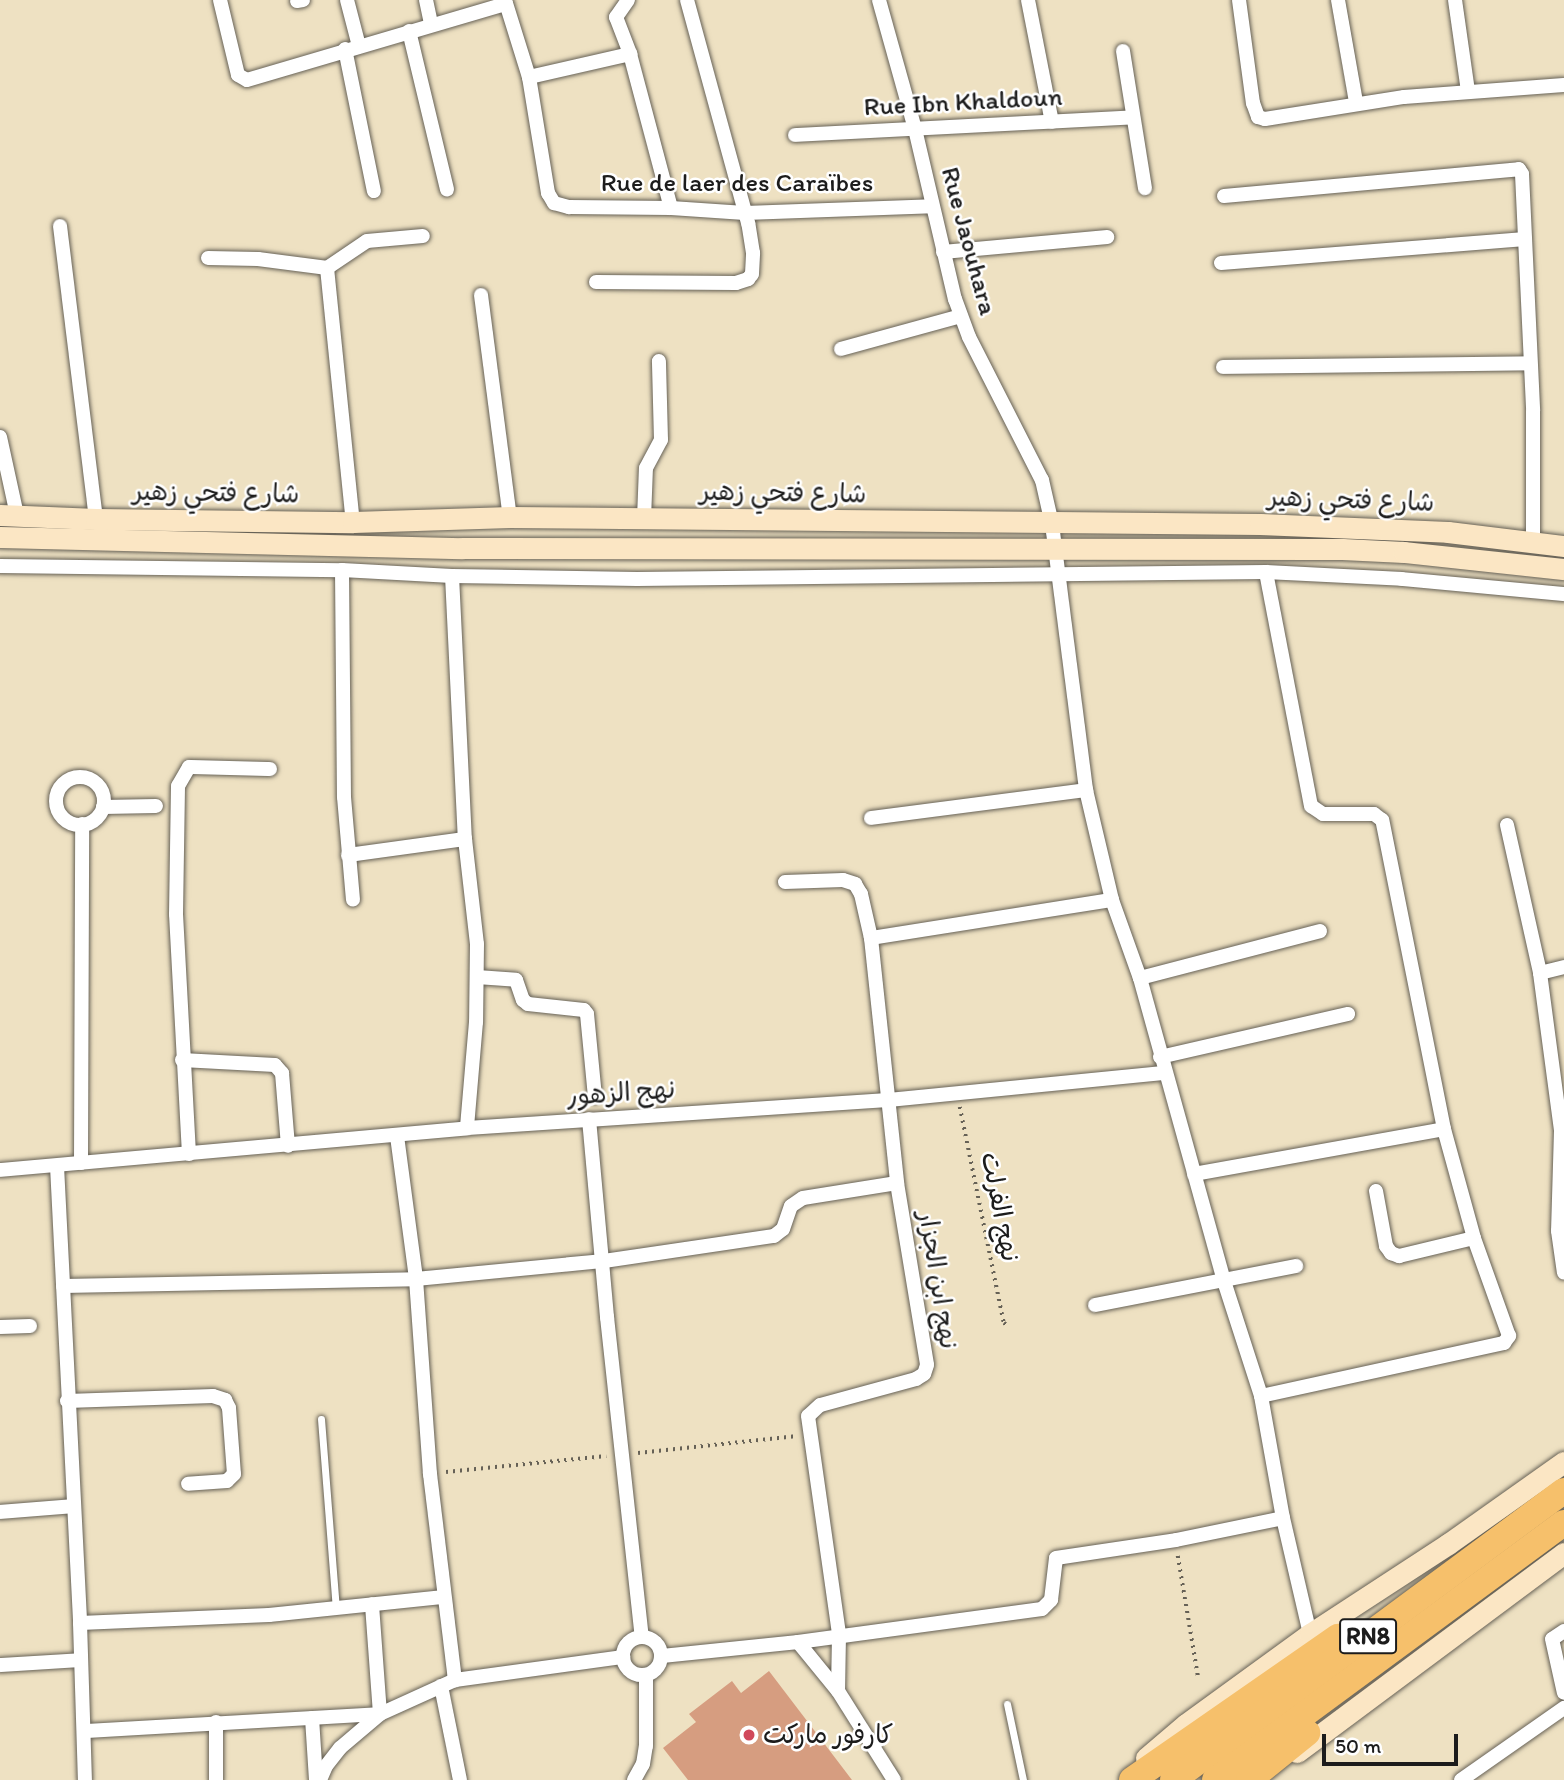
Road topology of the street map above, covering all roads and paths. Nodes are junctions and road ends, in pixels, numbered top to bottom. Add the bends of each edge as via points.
1 (220, 0) edge
2 (347, 0) edge
3 (426, 0) edge
4 (628, 0) edge
5 (687, 0) edge
6 (879, 0) edge
7 (1028, 0) edge
8 (1239, 0) edge
9 (1338, 0) edge
10 (1455, 0) edge
11 (505, 2) edge
12 (431, 24) junction
13 (409, 31) junction
14 (352, 47) junction
15 (1123, 51) dead end
16 (630, 54) junction
17 (529, 77) junction
18 (1564, 85) edge
19 (1468, 91) junction
20 (1356, 102) junction
21 (1133, 117) junction
22 (1052, 122) junction
23 (915, 129) junction
24 (795, 135) dead end
25 (1145, 188) dead end
26 (447, 189) dead end
27 (374, 191) dead end
28 (1224, 196) dead end
29 (932, 206) junction
30 (670, 208) junction
31 (745, 213) junction
32 (60, 226) dead end
33 (423, 236) dead end
34 (1107, 237) dead end
35 (1525, 239) junction
36 (943, 253) junction
37 (208, 258) dead end
38 (1222, 263) dead end
39 (327, 268) junction
40 (596, 282) dead end
41 (481, 296) dead end
42 (961, 316) junction
43 (841, 349) dead end
44 (659, 361) dead end
45 (1529, 363) junction
46 (1223, 367) dead end
47 (0, 438) edge
48 (9, 515) edge
49 (510, 517) junction
50 (96, 519) junction
51 (644, 519) junction
52 (354, 522) junction
53 (1052, 524) junction
54 (0, 537) edge
55 (1533, 543) junction
56 (1564, 546) edge
57 (1055, 550) junction
58 (0, 566) edge
59 (1564, 569) edge
60 (341, 570) junction
61 (1266, 572) junction
62 (1056, 573) junction
63 (452, 576) junction
64 (1564, 594) edge
65 (270, 769) dead end
66 (1086, 790) junction
67 (156, 806) dead end
68 (103, 807) junction
69 (872, 818) dead end
70 (82, 824) junction
71 (1507, 825) dead end
72 (465, 838) junction
73 (348, 855) junction
74 (785, 882) dead end
75 (353, 900) dead end
76 (1112, 900) junction
77 (1320, 931) dead end
78 (872, 938) junction
79 (1564, 967) edge
80 (1540, 973) junction
81 (477, 977) junction
82 (1140, 978) junction
83 (1348, 1014) dead end
84 (1160, 1058) junction
85 (182, 1060) junction
86 (1164, 1073) junction
87 (957, 1094) junction
88 (595, 1097) dead end
89 (888, 1100) junction
90 (589, 1119) junction
91 (467, 1128) junction
92 (1444, 1129) junction
93 (1563, 1131) edge
94 (397, 1136) junction
95 (288, 1146) junction
96 (189, 1154) junction
97 (81, 1163) junction
98 (57, 1166) junction
99 (0, 1170) edge
100 (1194, 1174) junction
101 (897, 1183) junction
102 (1376, 1191) dead end
103 (1562, 1192) edge
104 (1474, 1238) junction
105 (604, 1261) junction
106 (1296, 1266) dead end
107 (1564, 1273) edge
108 (1223, 1278) junction
109 (416, 1279) junction
110 (63, 1286) junction
111 (1095, 1305) dead end
112 (30, 1326) dead end
113 (1008, 1326) dead end
114 (0, 1327) edge
115 (1261, 1396) junction
116 (67, 1401) junction
117 (321, 1419) dead end
118 (1564, 1462) edge
119 (188, 1484) dead end
120 (1564, 1491) edge
121 (74, 1506) junction
122 (0, 1512) edge
123 (1283, 1518) junction
124 (1518, 1525) junction
125 (1564, 1525) edge
126 (1176, 1540) junction
127 (1564, 1553) edge
128 (444, 1597) junction
129 (372, 1604) junction
130 (337, 1609) junction
131 (80, 1623) junction
132 (1564, 1631) edge
133 (1310, 1634) junction
134 (839, 1635) junction
135 (642, 1637) junction
136 (798, 1642) junction
137 (662, 1656) junction
138 (623, 1657) junction
139 (81, 1660) junction
140 (0, 1665) edge
141 (646, 1676) junction
142 (1198, 1676) dead end
143 (448, 1683) junction
144 (838, 1691) junction
145 (1564, 1693) edge
146 (1007, 1703) dead end
147 (1564, 1709) edge
148 (380, 1714) junction
149 (312, 1718) junction
150 (216, 1722) junction
151 (85, 1731) junction
152 (327, 1773) edge
153 (85, 1780) edge
154 (216, 1780) edge
155 (318, 1780) edge
156 (460, 1780) edge
157 (634, 1780) edge
158 (894, 1780) edge
159 (1023, 1780) edge
160 (1119, 1780) edge
161 (1132, 1780) edge
162 (1173, 1780) edge
163 (1215, 1780) edge
164 (1249, 1780) edge
165 (1258, 1780) edge
166 (1461, 1780) edge

1 - 14 street via 243,78 254,79
2 - 14 street
3 - 12 street
4 - 16 street via 616,17
5 - 31 street
6 - 23 street, Rue Jaouhara
7 - 22 street
8 - 20 street via 1258,117
9 - 20 street
10 - 19 street
11 - 12 street
11 - 17 street
12 - 13 street
13 - 14 street
13 - 26 street
14 - 27 street
15 - 21 street
16 - 17 street
16 - 30 street
17 - 30 street, Rue de laer des Caraïbes via 548,193 554,203
18 - 19 street
19 - 20 street
21 - 22 street, Rue Ibn Khaldoun
21 - 25 street
22 - 23 street, Rue Ibn Khaldoun
23 - 24 street, Rue Ibn Khaldoun
23 - 29 street, Rue Jaouhara
28 - 35 street via 1519,169
29 - 31 street, Rue de laer des Caraïbes
29 - 36 street, Rue Jaouhara
30 - 31 street, Rue de laer des Caraïbes
31 - 40 street via 753,266 748,279 736,283
32 - 50 street
33 - 39 street via 367,241
34 - 36 street
35 - 38 street
35 - 45 street
36 - 42 street, Rue Jaouhara
37 - 39 street
39 - 52 street
41 - 49 street
42 - 43 street
42 - 53 street, Rue Jaouhara via 1035,463
44 - 51 street via 661,440 646,468
45 - 46 street
45 - 55 street
47 - 48 street
48 - 50 street, شارع فتحي زهير
49 - 51 street, شارع فتحي زهير
49 - 52 street, شارع فتحي زهير
50 - 52 street, شارع فتحي زهير
51 - 53 street, شارع فتحي زهير
53 - 55 street, شارع فتحي زهير via 1380,527
53 - 57 street, Rue Jaouhara
54 - 57 street, شارع فتحي زهير via 462,548
55 - 56 street, شارع فتحي زهير
57 - 59 street, شارع فتحي زهير via 1342,549
57 - 62 street, Rue Jaouhara
58 - 60 street
60 - 63 street
60 - 73 street
61 - 62 street
61 - 64 street
61 - 92 street via 1311,806 1323,814 1374,814 1382,820
62 - 63 street via 637,579
62 - 66 street, Rue Jaouhara
63 - 72 street
65 - 85 street via 190,767 178,786 176,914
66 - 69 street
66 - 76 street, Rue Jaouhara
67 - 68 street
68 - 70 street via 94,819
68 - 70 street via 102,791 91,779 75,777 61,785 56,800 61,815
70 - 97 street
71 - 80 street
72 - 73 street
72 - 81 street
73 - 75 street
74 - 78 street, نهج ابن الجزار via 843,880 855,884
76 - 78 street
76 - 82 street, Rue Jaouhara
77 - 82 street
78 - 89 street, نهج ابن الجزار
79 - 80 street
80 - 93 street
81 - 88 street via 516,980 528,1004 584,1010
81 - 91 street
82 - 84 street, Rue Jaouhara
83 - 84 street
84 - 86 street, Rue Jaouhara
85 - 95 street via 275,1065 282,1073
85 - 96 street
86 - 87 street, نهج الزهور
86 - 100 street, Rue Jaouhara
87 - 89 street, نهج الزهور
87 - 113 path, نهج الفرلت
89 - 90 street, نهج الزهور
89 - 101 street, نهج ابن الجزار
90 - 91 street, نهج الزهور
90 - 105 street
91 - 94 street, نهج الزهور
92 - 100 street
92 - 104 street
93 - 103 street
94 - 95 street, نهج الزهور
94 - 109 street
95 - 96 street, نهج الزهور
96 - 97 street, نهج الزهور
97 - 98 street, نهج الزهور
98 - 99 street, نهج الزهور
98 - 110 street
100 - 108 street, Rue Jaouhara
101 - 105 street via 803,1198 790,1206 783,1229 774,1236
101 - 134 street, نهج ابن الجزار via 927,1365 924,1374 820,1405 808,1416
102 - 104 street via 1391,1253 1399,1256
103 - 107 street via 1560,1255
104 - 115 street via 1508,1336 1504,1343
105 - 109 street
105 - 135 street
106 - 108 street
108 - 111 street
108 - 115 street, Rue Jaouhara
109 - 110 street
109 - 128 street
110 - 116 street
112 - 114 street
115 - 123 street, Rue Jaouhara
116 - 119 street via 213,1396 225,1400 234,1474 228,1481
116 - 121 street
117 - 130 lane
118 - 133 street
120 - 124 highway, RN8
121 - 122 street
121 - 131 street
123 - 126 street
123 - 133 street, Rue Jaouhara
124 - 161 highway via 1362,1621
124 - 162 highway, RN8
125 - 163 highway, RN8
125 - 164 highway
126 - 134 street via 1056,1558 1051,1600 1042,1609
126 - 142 path
127 - 165 street
128 - 129 street
128 - 143 street
129 - 130 street
129 - 148 street
130 - 131 street
131 - 139 street
132 - 145 street via 1552,1639
133 - 160 street via 1186,1724
134 - 136 street
134 - 144 street
135 - 137 street via 656,1642
135 - 138 street via 628,1643
136 - 137 street
136 - 144 street
137 - 141 street via 657,1670
138 - 141 street via 629,1671
138 - 143 street
139 - 140 street
139 - 151 street
141 - 157 street via 646,1746
143 - 148 street
143 - 156 street
144 - 158 street
146 - 159 lane
147 - 166 street
148 - 149 street
148 - 152 street via 340,1748
149 - 150 street
149 - 155 street
150 - 151 street
150 - 154 street
151 - 153 street
152 - 155 street

